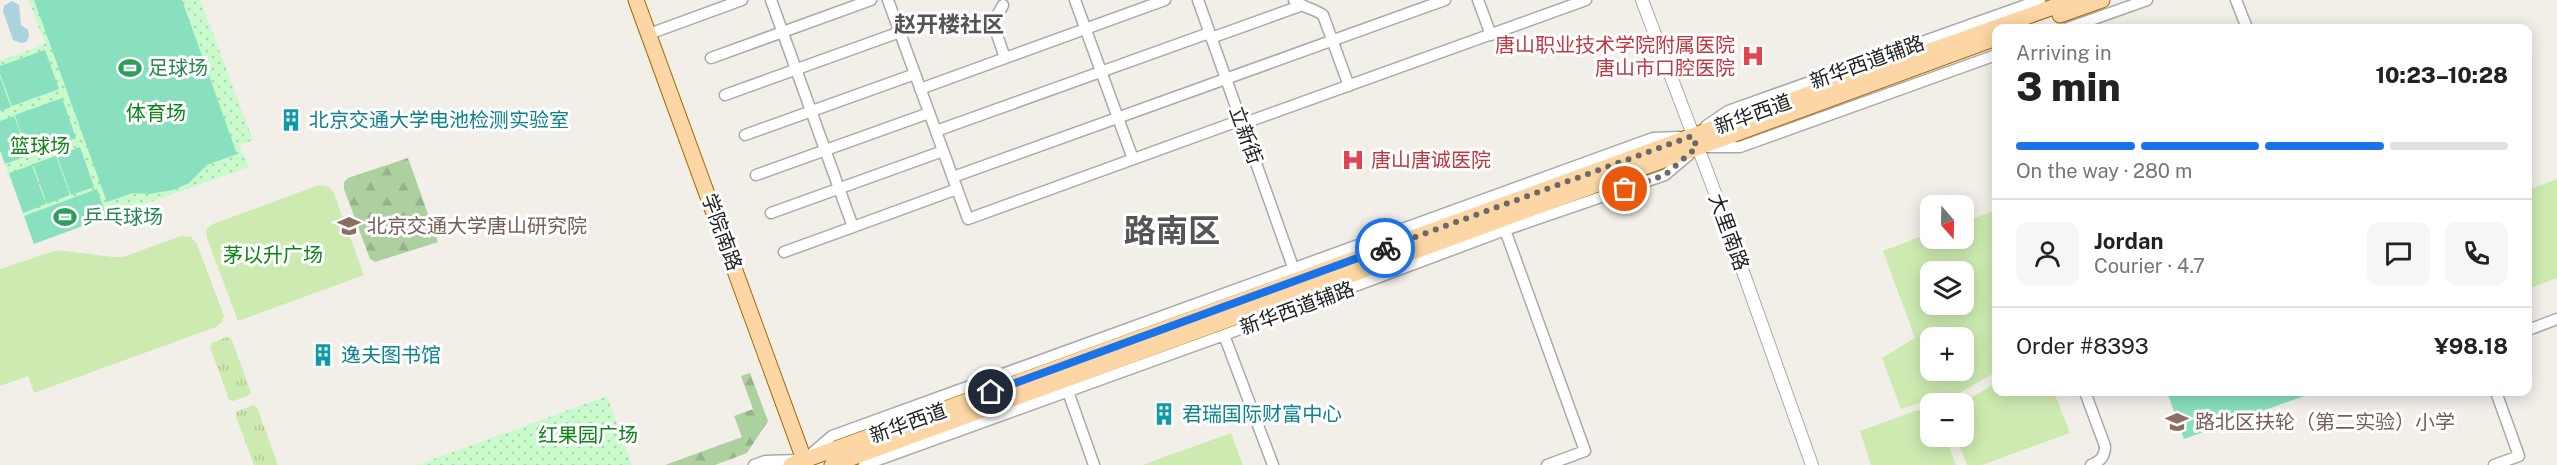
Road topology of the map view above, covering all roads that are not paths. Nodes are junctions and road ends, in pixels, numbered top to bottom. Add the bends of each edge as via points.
1 (636, 0) edge
2 (742, 0) edge
3 (771, 0) edge
4 (871, 0) edge
5 (888, 0) edge
6 (1016, 0) edge
7 (1075, 0) edge
8 (1165, 0) edge
9 (1198, 0) edge
10 (1445, 0) edge
11 (1478, 0) edge
12 (1587, 0) edge
13 (1642, 0) edge
14 (2040, 0) edge
15 (2073, 0) edge
16 (2102, 0) edge
17 (2147, 0) edge
18 (2236, 0) edge
19 (1002, 2) edge
20 (1430, 2) edge
21 (1297, 3) edge
22 (2009, 24) edge
23 (2035, 24) edge
24 (2079, 24) edge
25 (2245, 24) edge
26 (1085, 29) junction
27 (1992, 30) edge
28 (782, 32) junction
29 (900, 32) junction
30 (649, 34) junction
31 (1491, 35) junction
32 (1210, 36) junction
33 (1992, 39) edge
34 (1332, 40) junction
35 (1992, 56) edge
36 (711, 58) dead end
37 (1005, 58) junction
38 (796, 69) junction
39 (1101, 72) junction
40 (915, 74) junction
41 (1226, 79) junction
42 (1349, 86) junction
43 (920, 89) junction
44 (725, 95) dead end
45 (811, 111) junction
46 (929, 112) junction
47 (1118, 117) junction
48 (1241, 122) junction
49 (936, 131) junction
50 (745, 135) dead end
51 (1695, 141) junction
52 (825, 151) junction
53 (943, 151) junction
54 (1133, 159) junction
55 (756, 176) dead end
56 (953, 177) junction
57 (839, 189) junction
58 (957, 189) junction
59 (771, 213) dead end
60 (853, 227) junction
61 (1505, 230) junction
62 (784, 252) dead end
63 (1294, 270) junction
64 (2557, 317) edge
65 (2532, 326) edge
66 (1224, 335) junction
67 (1066, 385) junction
68 (2086, 396) edge
69 (2091, 396) edge
70 (2497, 396) edge
71 (800, 463) edge
72 (754, 465) edge
73 (832, 465) edge
74 (864, 465) edge
75 (1094, 465) edge
76 (1273, 465) edge
77 (1547, 465) edge
78 (1812, 465) edge
79 (2091, 465) edge
80 (2104, 465) edge
81 (2494, 465) edge

1 - 30 main road, 学院南路
2 - 30 street
3 - 28 street
4 - 28 street
5 - 29 street
6 - 19 street
7 - 26 street
8 - 26 street
9 - 32 street, 立新街
10 - 20 street
11 - 31 street
12 - 31 street
13 - 51 street, 大里南路
14 - 51 street, 新华西道辅路 via 1728,111
15 - 22 main road, 新华西道
16 - 23 main road
17 - 24 street
18 - 25 street
19 - 37 street via 993,23
20 - 34 street
21 - 32 street
21 - 34 street via 1323,15
26 - 37 street
26 - 39 street
27 - 51 main road, 新华西道
28 - 36 street
28 - 38 street
29 - 38 street
29 - 40 street
30 - 71 main road, 学院南路
31 - 42 street
32 - 39 street
32 - 41 street, 立新街
33 - 51 main road, 新华西道
34 - 41 street
34 - 42 street
35 - 51 street, 新华西道辅路 via 1740,147
37 - 43 street
38 - 44 street
38 - 45 street
39 - 47 street
39 - 49 street
40 - 43 street
40 - 45 street
41 - 47 street
41 - 48 street, 立新街
42 - 48 street
43 - 46 street
45 - 50 street
45 - 52 street
46 - 49 street
46 - 52 street
47 - 54 street
47 - 56 street
48 - 54 street
48 - 63 street, 立新街
49 - 53 street
51 - 61 street, 新华西道辅路 via 1665,175
51 - 63 street, 新华西道辅路 via 1653,138
51 - 67 main road, 新华西道
51 - 71 main road, 新华西道
51 - 78 street, 大里南路
52 - 55 street
52 - 57 street
53 - 56 street
53 - 57 street
54 - 58 street via 968,219
56 - 58 street
57 - 59 street
57 - 60 street
58 - 60 street
60 - 62 street
61 - 66 street, 新华西道辅路
61 - 77 street via 1585,451
63 - 71 street, 新华西道辅路 via 832,436
64 - 65 street
66 - 67 street, 新华西道辅路
66 - 76 street
67 - 73 main road, 新华西道
67 - 74 street, 新华西道辅路
67 - 75 street
68 - 79 street via 2105,446 2100,461
69 - 80 street via 2110,448
70 - 81 street via 2519,456
71 - 72 street via 765,461

